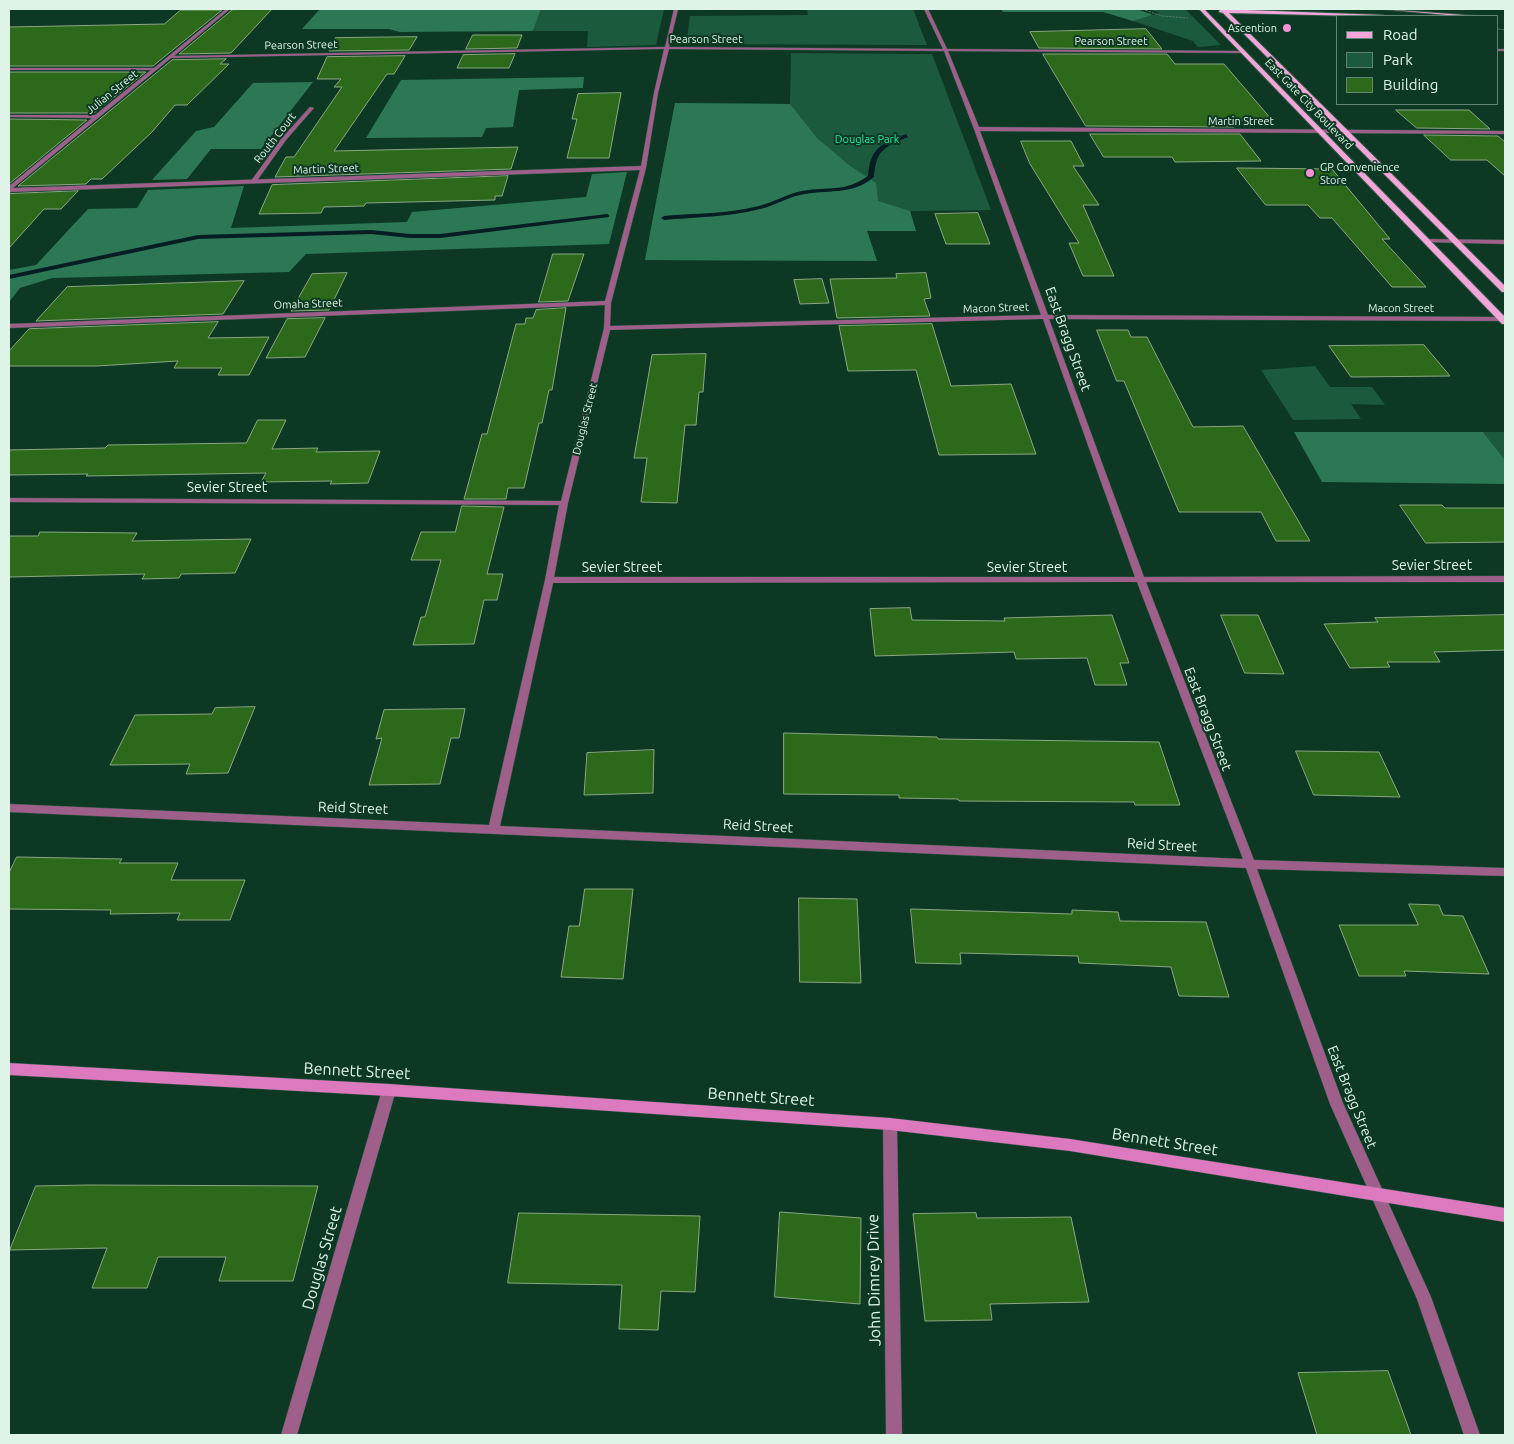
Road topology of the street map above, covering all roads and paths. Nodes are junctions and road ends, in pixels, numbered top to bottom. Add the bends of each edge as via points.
1 (228, 9) edge
2 (676, 9) edge
3 (926, 9) edge
4 (1142, 9) edge
5 (1384, 9) edge
6 (1203, 10) edge
7 (1223, 10) edge
8 (1363, 15) edge
9 (1463, 15) edge
10 (1190, 18) dead end
11 (667, 48) junction
12 (945, 50) junction
13 (1242, 52) junction
14 (170, 58) junction
15 (9, 69) edge
16 (155, 70) junction
17 (312, 108) dead end
18 (9, 116) edge
19 (98, 117) junction
20 (977, 129) junction
21 (1320, 131) junction
22 (1346, 132) junction
23 (1505, 132) edge
24 (643, 168) junction
25 (254, 181) junction
26 (9, 189) edge
27 (1426, 241) junction
28 (1456, 241) junction
29 (1505, 242) edge
30 (1505, 290) edge
31 (608, 303) junction
32 (1044, 316) junction
33 (1504, 320) edge
34 (9, 326) edge
35 (607, 328) junction
36 (9, 500) edge
37 (564, 503) junction
38 (1505, 579) edge
39 (549, 580) junction
40 (1141, 581) junction
41 (9, 808) edge
42 (494, 829) junction
43 (1250, 864) junction
44 (1505, 872) edge
45 (9, 1069) edge
46 (389, 1090) junction
47 (890, 1124) junction
48 (1378, 1194) junction
49 (1505, 1215) edge
50 (289, 1435) edge
51 (894, 1435) edge
52 (1472, 1435) edge

1 - 14 street, Julian Street
2 - 11 street, Douglas Street
3 - 12 street, East Bragg Street
4 - 10 path via 1162,16
5 - 9 main road
6 - 7 main road
6 - 13 main road, East Gate City Boulevard
7 - 8 main road
7 - 22 main road, East Gate City Boulevard
11 - 12 street, Pearson Street
11 - 14 street, Pearson Street
11 - 24 street, Douglas Street
12 - 13 street, Pearson Street
12 - 20 street, East Bragg Street
13 - 21 main road, East Gate City Boulevard
14 - 16 street, Julian Street
15 - 16 street
16 - 19 street, Julian Street
17 - 25 street, Routh Court via 284,139
18 - 19 street
19 - 26 street, Julian Street
20 - 21 street, Martin Street
20 - 32 street, East Bragg Street
21 - 22 street, Martin Street
21 - 27 main road, East Gate City Boulevard
22 - 23 street, Martin Street
22 - 28 main road, East Gate City Boulevard
24 - 25 street, Martin Street
24 - 31 street, Douglas Street
25 - 26 street, Martin Street
27 - 28 street
27 - 33 main road, East Gate City Boulevard
28 - 29 street
28 - 30 main road, East Gate City Boulevard
31 - 34 street, Omaha Street
31 - 35 street, Douglas Street
32 - 33 street, Macon Street
32 - 35 street, Macon Street
32 - 40 street, East Bragg Street
35 - 37 street, Douglas Street
36 - 37 street, Sevier Street
37 - 39 street, Douglas Street
38 - 40 street, Sevier Street
39 - 40 street, Sevier Street
39 - 42 street, Douglas Street
40 - 43 street, East Bragg Street
41 - 42 street, Reid Street
42 - 43 street, Reid Street
43 - 44 street, Reid Street
43 - 48 street, East Bragg Street via 1337,1104
45 - 46 street, Bennett Street
46 - 47 street, Bennett Street
46 - 50 street, Douglas Street
47 - 48 street, Bennett Street via 1070,1145
47 - 51 street, John Dimrey Drive
48 - 49 street, Bennett Street
48 - 52 street, East Bragg Street via 1424,1297

